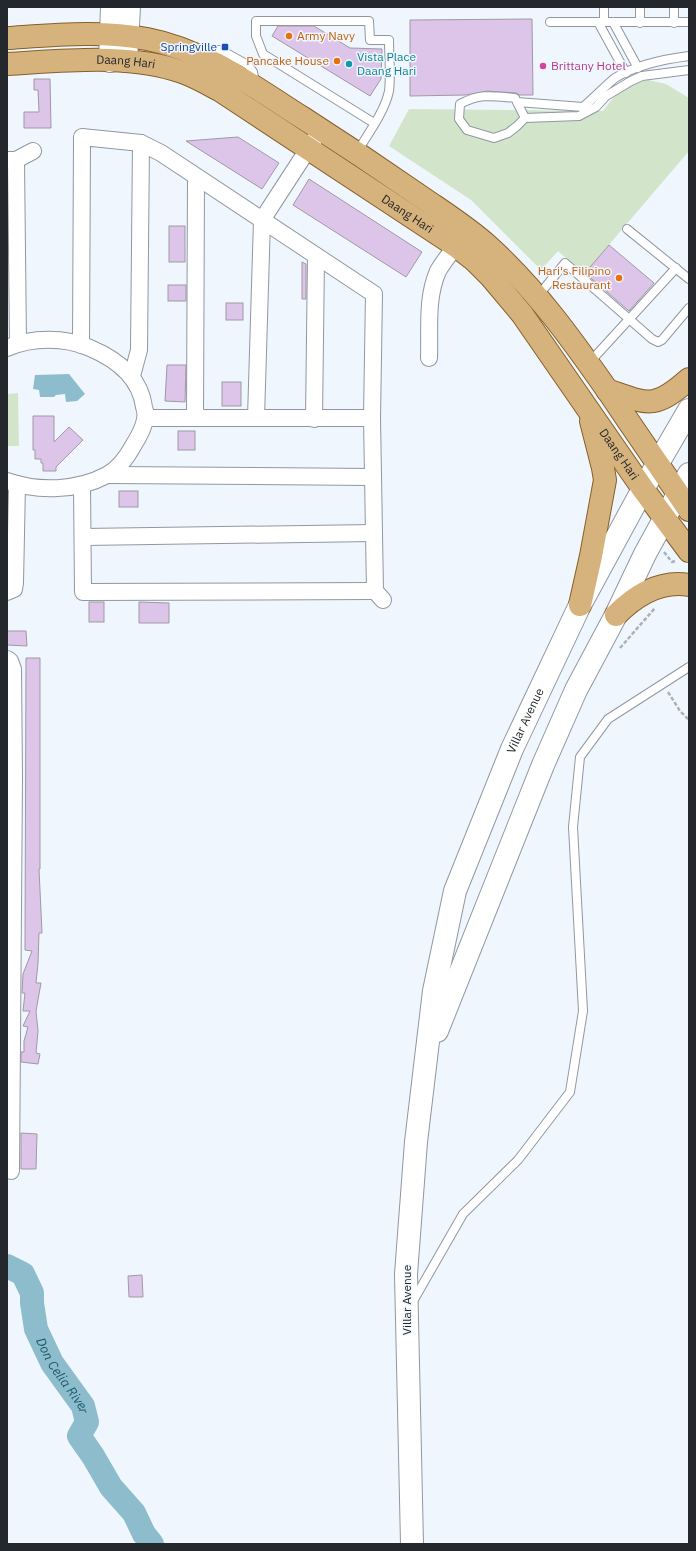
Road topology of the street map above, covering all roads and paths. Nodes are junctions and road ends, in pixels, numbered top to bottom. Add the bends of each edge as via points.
1 (112, 7) edge
2 (129, 7) edge
3 (604, 7) edge
4 (640, 7) edge
5 (674, 7) edge
6 (550, 22) dead end
7 (601, 22) junction
8 (613, 22) junction
9 (689, 22) edge
10 (640, 23) junction
11 (674, 23) junction
12 (119, 36) junction
13 (7, 38) edge
14 (689, 56) edge
15 (118, 61) junction
16 (7, 64) edge
17 (638, 68) junction
18 (689, 70) edge
19 (626, 73) junction
20 (516, 102) junction
21 (525, 118) junction
22 (374, 123) junction
23 (320, 129) junction
24 (141, 143) junction
25 (309, 148) junction
26 (33, 151) dead end
27 (357, 153) junction
28 (12, 160) edge
29 (196, 178) junction
30 (262, 220) junction
31 (627, 229) dead end
32 (456, 246) junction
33 (316, 256) junction
34 (676, 268) junction
35 (689, 279) edge
36 (537, 296) junction
37 (689, 308) edge
38 (630, 318) junction
39 (81, 344) junction
40 (12, 345) edge
41 (429, 358) dead end
42 (588, 364) junction
43 (132, 376) junction
44 (689, 380) edge
45 (607, 390) junction
46 (586, 405) junction
47 (689, 410) edge
48 (146, 418) junction
49 (195, 418) junction
50 (256, 418) junction
51 (372, 418) junction
52 (314, 419) junction
53 (658, 465) junction
54 (689, 474) edge
55 (108, 475) junction
56 (373, 477) junction
57 (12, 482) edge
58 (82, 485) junction
59 (644, 489) junction
60 (684, 502) edge
61 (664, 518) junction
62 (374, 533) junction
63 (12, 535) edge
64 (82, 537) junction
65 (689, 551) edge
66 (689, 585) edge
67 (7, 592) edge
68 (580, 605) junction
69 (656, 608) dead end
70 (616, 615) junction
71 (616, 652) dead end
72 (9, 660) edge
73 (689, 667) edge
74 (663, 684) junction
75 (10, 716) edge
76 (689, 720) edge
77 (11, 778) edge
78 (10, 981) edge
79 (427, 1056) junction
80 (11, 1171) dead end
81 (406, 1313) junction
82 (412, 1544) edge

1 - 12 street
2 - 12 street
3 - 7 lane
4 - 10 lane
5 - 11 lane
6 - 7 lane
7 - 8 lane
7 - 19 lane
8 - 10 lane
8 - 17 lane
9 - 11 lane
10 - 11 lane
12 - 13 main road, Daang Hari via 86,34
12 - 15 street
12 - 23 main road, Daang Hari via 148,39 194,54 226,70
14 - 17 lane
15 - 16 main road, Daang Hari
15 - 25 main road, Daang Hari via 166,67 201,80
17 - 19 lane
18 - 21 lane via 642,76 606,96 596,107 579,116
19 - 20 lane via 615,78 583,107
20 - 21 lane
20 - 21 lane via 515,98 486,95 468,100 460,104 458,119 467,130 494,138 508,133
22 - 22 lane via 263,54 256,36 256,21 369,22 370,40 389,40 389,90
22 - 27 lane
23 - 25 street
23 - 27 main road, Daang Hari
24 - 29 street
24 - 39 street via 82,136
24 - 43 street via 139,350
25 - 30 street
25 - 32 main road, Daang Hari
26 - 28 street
27 - 36 main road, Daang Hari via 486,244
28 - 40 street
29 - 30 street
29 - 49 street
30 - 33 street
30 - 50 street
31 - 34 lane
32 - 41 street via 439,270 433,284 430,299
32 - 46 main road, Daang Hari via 491,276 522,314
33 - 51 street via 374,294
33 - 52 street
34 - 35 lane
34 - 38 lane
36 - 38 lane via 565,263
36 - 42 main road, Daang Hari via 563,327
37 - 38 lane via 658,342
38 - 42 lane
39 - 40 street via 52,340
39 - 43 street via 106,355
42 - 45 main road, Daang Hari
43 - 48 street via 143,398
44 - 45 main road via 660,401 640,401
45 - 53 main road, Daang Hari
46 - 59 main road, Daang Hari
46 - 68 main road via 605,480
47 - 53 street, Villar Avenue
48 - 49 street
48 - 55 street via 129,453
49 - 50 street
50 - 52 street
51 - 52 street
51 - 56 street
53 - 59 street, Villar Avenue
53 - 60 main road, Daang Hari
54 - 60 street, Villar Avenue
55 - 56 street
55 - 58 street
56 - 62 street
57 - 58 street via 51,488
57 - 63 street
58 - 64 street
59 - 61 main road, Daang Hari
59 - 68 street, Villar Avenue
60 - 61 street, Villar Avenue
61 - 65 main road, Daang Hari
61 - 70 street, Villar Avenue
62 - 64 street
62 - 64 street via 379,595 83,592
63 - 67 street via 15,583 14,589
66 - 70 main road via 656,587 641,594
68 - 79 street, Villar Avenue via 512,748 456,891 434,991
69 - 71 path
70 - 79 street, Villar Avenue via 576,690 543,765
72 - 75 street via 13,669
73 - 74 lane
74 - 76 path via 680,712
74 - 81 lane via 608,719 580,757 573,827 583,1011 570,1092 518,1160 463,1214
75 - 77 street
77 - 78 street
78 - 80 street
79 - 81 street, Villar Avenue via 416,1142 406,1274
81 - 82 street, Villar Avenue

